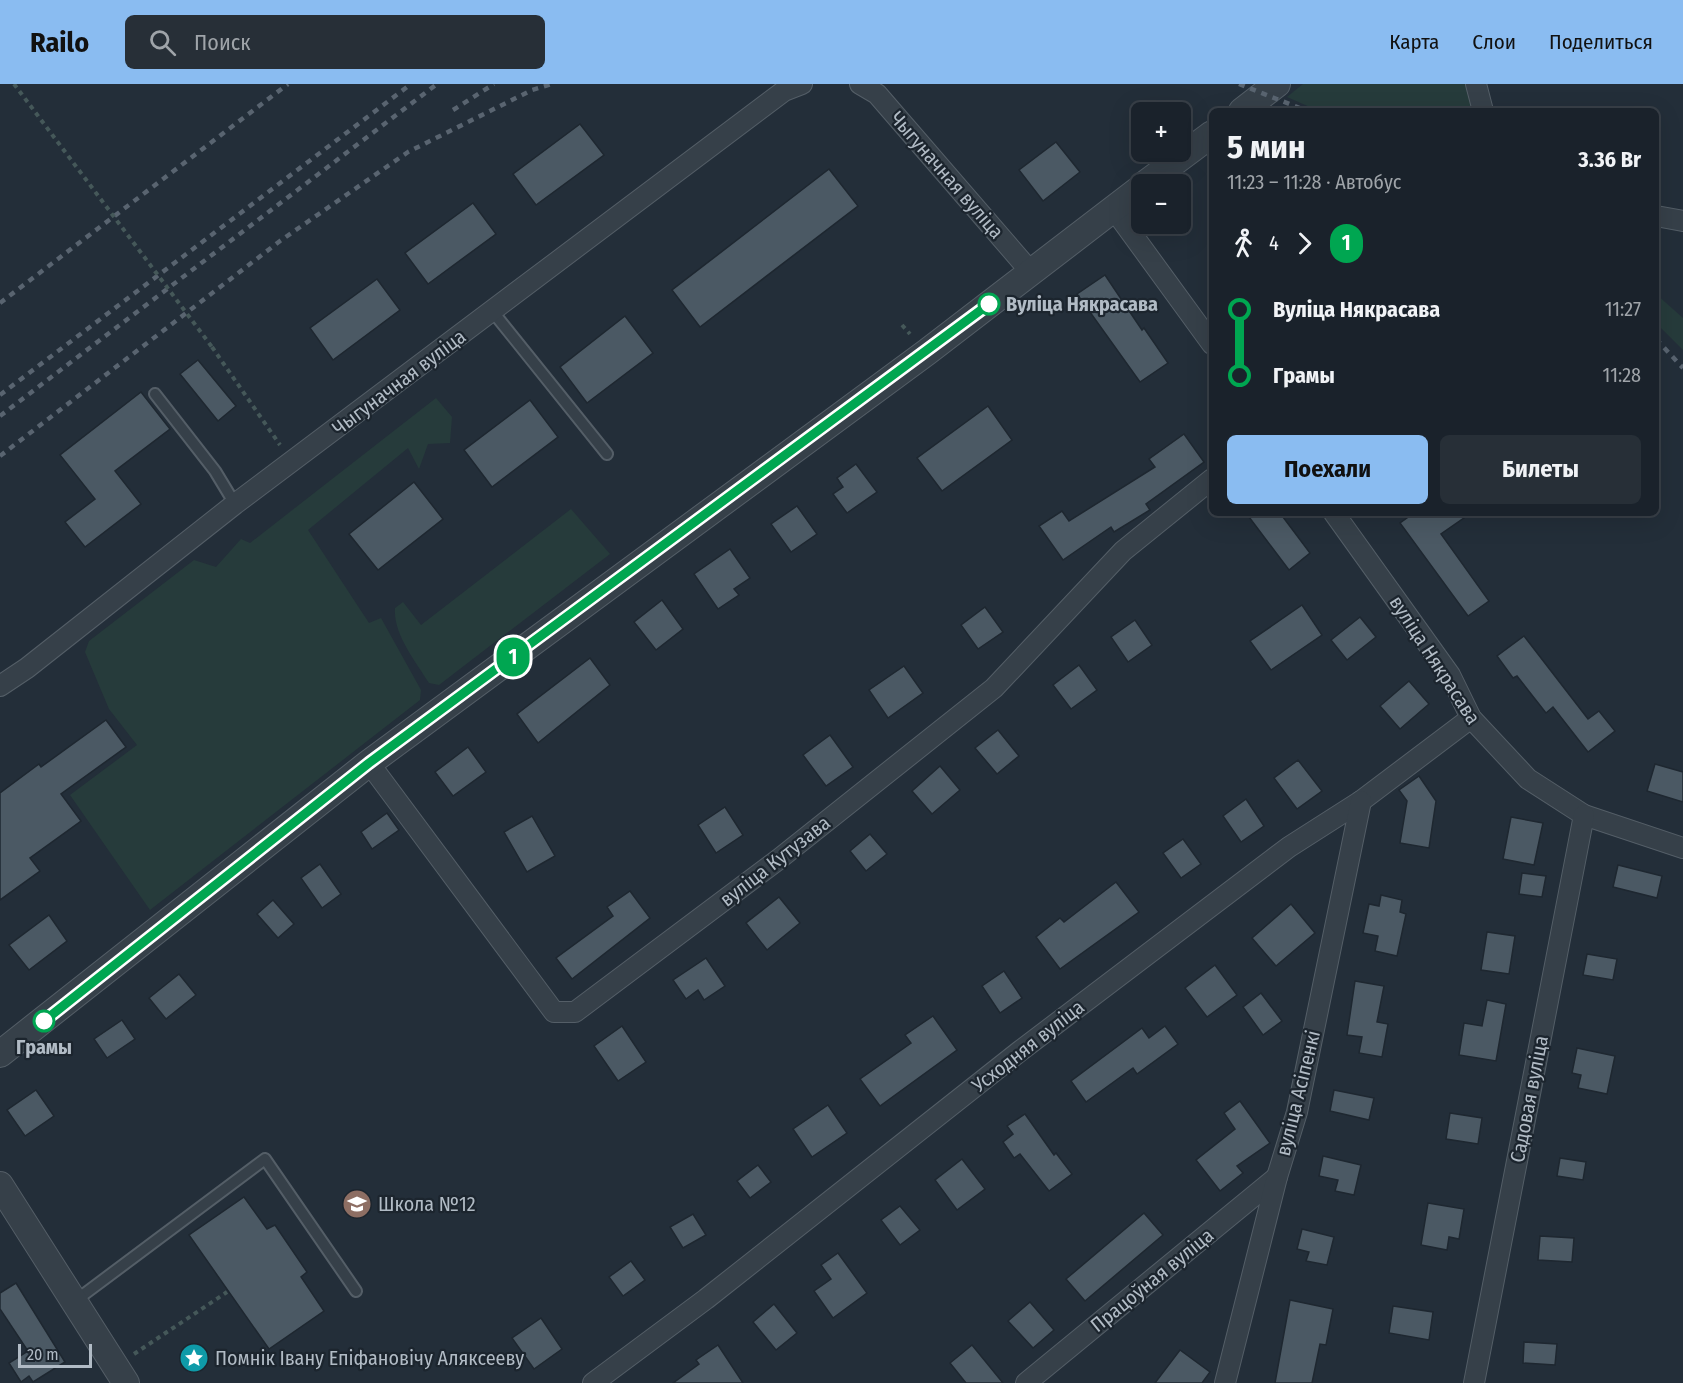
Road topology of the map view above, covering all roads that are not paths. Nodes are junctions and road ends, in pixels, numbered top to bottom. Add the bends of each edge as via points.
1 (802, 84) edge
2 (861, 84) edge
3 (1277, 84) edge
4 (1476, 84) edge
5 (1246, 108) edge
6 (1482, 108) edge
7 (1209, 136) edge
8 (1159, 174) edge
9 (1131, 195) edge
10 (1113, 208) junction
11 (1659, 217) edge
12 (1683, 221) edge
13 (1030, 271) junction
14 (493, 312) junction
15 (1209, 340) edge
16 (155, 394) dead end
17 (607, 454) dead end
18 (1209, 481) edge
19 (235, 504) junction
20 (1336, 516) edge
21 (0, 686) edge
22 (1471, 718) junction
23 (369, 763) junction
24 (1361, 801) junction
25 (1584, 815) junction
26 (1683, 848) edge
27 (0, 1054) edge
28 (1277, 1177) junction
29 (0, 1185) edge
30 (356, 1291) dead end
31 (75, 1302) junction
32 (121, 1374) edge
33 (594, 1383) edge
34 (1026, 1383) edge
35 (1225, 1383) edge
36 (1474, 1383) edge

1 - 14 street, Чыгуначная вуліца via 784,91
2 - 13 street, Чыгуначная вуліца via 876,94
3 - 5 street
4 - 6 street
7 - 8 street
9 - 10 street
10 - 13 street
10 - 15 street
11 - 12 street
13 - 23 street via 927,352
14 - 17 lane
14 - 19 street, Чыгуначная вуліца
16 - 19 lane
18 - 23 street, вуліца Кутузава via 1122,551 994,688 779,859 575,1012 554,1012
19 - 21 street, Чыгуначная вуліца
20 - 22 street, вуліца Някрасава via 1450,675
22 - 24 street, Усходняя вуліца
22 - 25 street, вуліца Някрасава via 1528,779
23 - 27 street
24 - 28 street, вуліца Асіпенкі via 1297,1112
24 - 33 street, Усходняя вуліца via 1289,848 1020,1051
25 - 26 street, вуліца Някрасава
25 - 36 street, Садовая вуліца
28 - 34 street, Працоўная вуліца
28 - 35 street, вуліца Асіпенкі
29 - 31 street
30 - 31 lane via 265,1159
31 - 32 street

